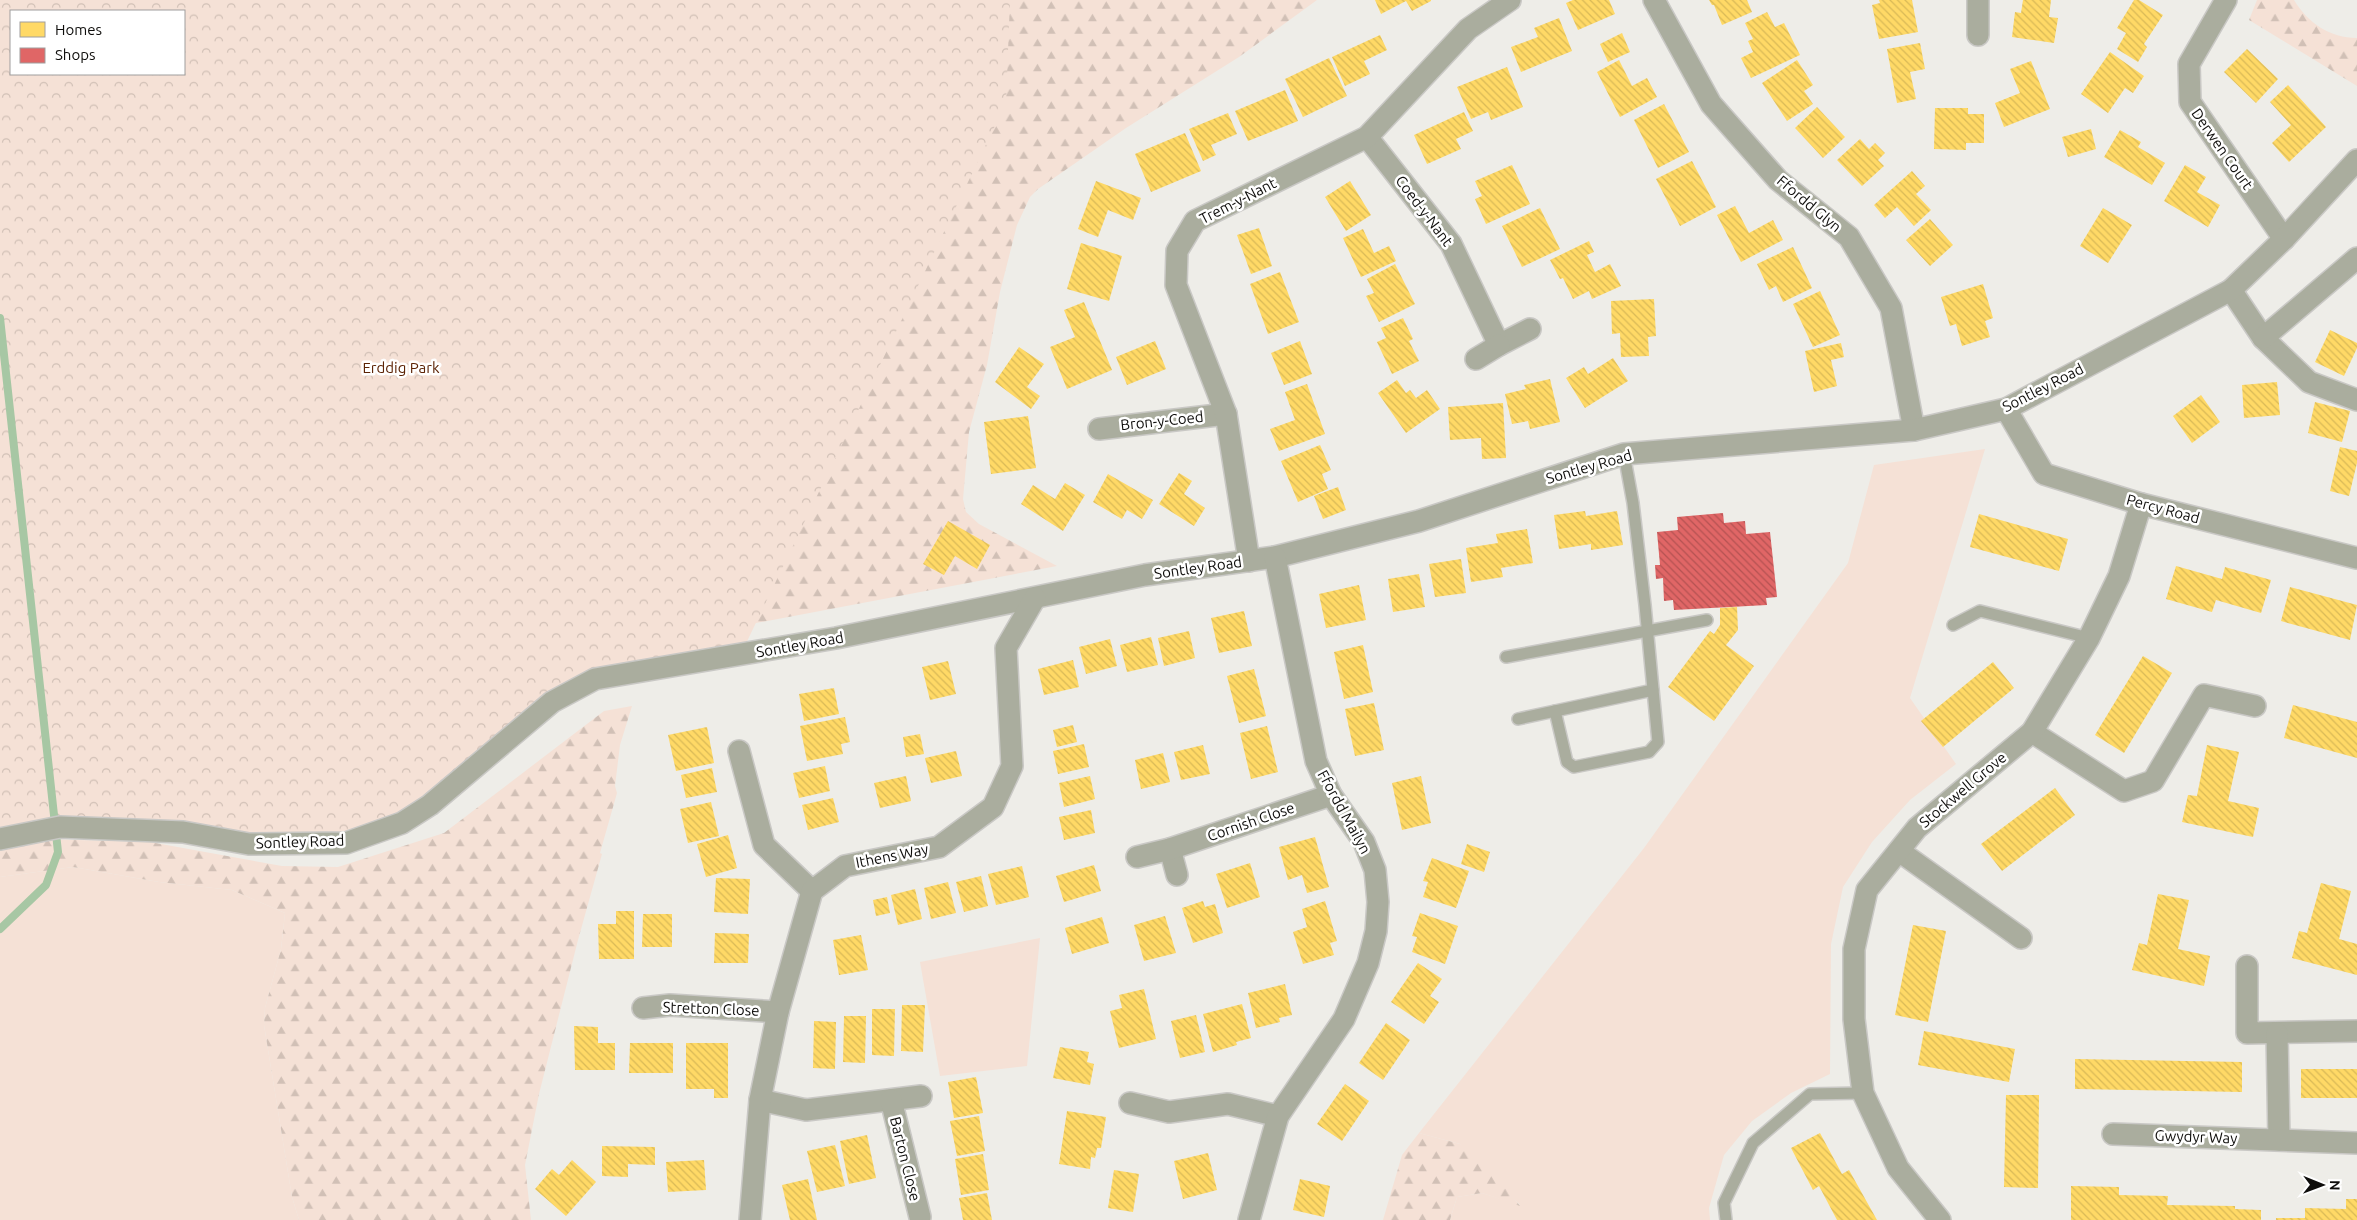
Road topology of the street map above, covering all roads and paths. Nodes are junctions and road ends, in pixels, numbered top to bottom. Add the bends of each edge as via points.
1 (1510, 0) edge
2 (1654, 0) edge
3 (1978, 0) edge
4 (2226, 0) edge
5 (1978, 35) dead end
6 (1367, 137) junction
7 (2357, 160) edge
8 (2284, 239) junction
9 (2357, 258) edge
10 (2231, 290) junction
11 (1530, 329) dead end
12 (2263, 338) junction
13 (1498, 345) junction
14 (1476, 359) dead end
15 (2357, 400) edge
16 (2006, 410) junction
17 (1226, 414) junction
18 (1099, 428) dead end
19 (1914, 430) junction
20 (1624, 454) junction
21 (2141, 504) junction
22 (1275, 557) junction
23 (2357, 558) edge
24 (1249, 561) junction
25 (1035, 598) junction
26 (1707, 620) dead end
27 (1953, 625) dead end
28 (1648, 630) junction
29 (2090, 638) junction
30 (1506, 657) dead end
31 (1653, 690) junction
32 (2255, 706) dead end
33 (1555, 711) junction
34 (1518, 719) dead end
35 (2032, 732) junction
36 (738, 751) dead end
37 (1331, 795) junction
38 (0, 839) edge
39 (1170, 849) junction
40 (1899, 851) junction
41 (1136, 857) dead end
42 (1177, 875) dead end
43 (812, 891) junction
44 (2021, 938) dead end
45 (2247, 966) dead end
46 (643, 1008) dead end
47 (778, 1012) junction
48 (2357, 1031) edge
49 (2277, 1033) junction
50 (1863, 1094) junction
51 (921, 1096) dead end
52 (760, 1100) junction
53 (890, 1100) junction
54 (1130, 1103) dead end
55 (1278, 1116) junction
56 (2113, 1134) dead end
57 (2279, 1140) junction
58 (2357, 1143) edge
59 (920, 1217) dead end
60 (750, 1220) edge
61 (1249, 1220) edge
62 (1726, 1220) edge
63 (1940, 1220) edge

1 - 6 street, Trem-y-Nant via 1468,29
2 - 19 street, Ffordd Glyn via 1711,104 1778,180 1849,237 1891,308
3 - 5 street
4 - 8 street, Derwen Court via 2188,64 2190,102
6 - 13 street, Coed-y-Nant via 1451,244
6 - 17 street, Trem-y-Nant via 1195,221 1177,250 1176,285
7 - 8 street, Sontley Road
8 - 10 street, Sontley Road
9 - 12 street
10 - 12 street
10 - 16 street, Sontley Road
11 - 13 street
12 - 15 street via 2309,382
13 - 14 street
16 - 19 street, Sontley Road
16 - 21 street, Percy Road via 2044,474
17 - 18 street, Bron-y-Coed
17 - 24 street, Trem-y-Nant
19 - 20 street, Sontley Road
20 - 22 street, Sontley Road via 1419,521
20 - 28 lane
21 - 23 street, Percy Road
21 - 29 street, Stockwell Grove via 2119,576
22 - 24 street, Sontley Road
22 - 37 street, Ffordd Mailyn via 1316,761
24 - 25 street, Sontley Road via 1145,575
25 - 38 street, Sontley Road via 826,640 595,679 552,702 430,805 402,824 346,842 249,844 183,832 52,828
25 - 43 street, Ithens Way via 1006,648 1012,766 992,807 939,847 845,866
26 - 28 lane
27 - 29 lane via 1980,612
28 - 30 lane
28 - 31 lane
29 - 35 street, Stockwell Grove
31 - 33 lane
31 - 33 lane via 1658,742 1653,750 1640,754 1570,766
32 - 35 street via 2204,694 2153,780 2124,791
33 - 34 lane
35 - 40 street, Stockwell Grove via 1917,828
36 - 43 street via 764,845
37 - 39 street, Cornish Close
37 - 55 street, Ffordd Mailyn via 1364,842 1375,870 1376,931 1368,963 1344,1019
39 - 41 street, Cornish Close
39 - 42 street
40 - 44 street
40 - 50 street, Stockwell Grove via 1867,890 1854,948 1854,1019
43 - 47 street
45 - 49 street via 2247,1033
46 - 47 street, Stretton Close via 670,1005
47 - 52 street
48 - 49 street
49 - 57 street
50 - 62 lane via 1810,1094 1753,1144 1724,1203
50 - 63 street, Stockwell Grove via 1898,1168
51 - 53 street, Barton Close
52 - 53 street, Barton Close via 806,1110
52 - 60 street
53 - 59 street, Barton Close
54 - 55 street via 1169,1112 1228,1104
55 - 61 street, Ffordd Mailyn
56 - 57 street, Gwydyr Way
57 - 58 street, Gwydyr Way

